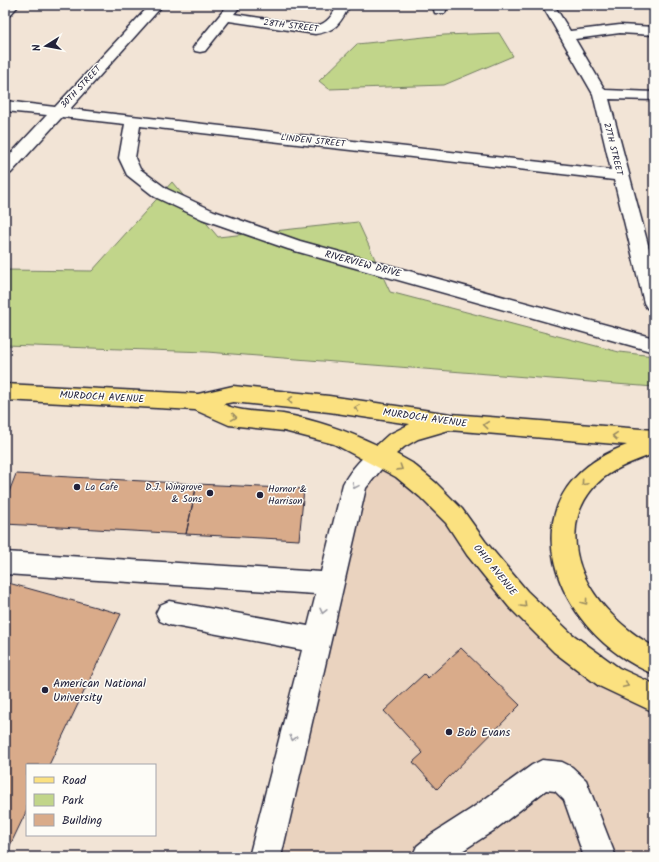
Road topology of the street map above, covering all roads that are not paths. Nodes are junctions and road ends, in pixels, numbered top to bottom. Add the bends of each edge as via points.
1 (13, 5) edge
2 (157, 5) edge
3 (235, 5) edge
4 (344, 5) edge
5 (548, 5) edge
6 (5, 12) edge
7 (226, 17) junction
8 (654, 31) edge
9 (566, 36) junction
10 (200, 48) dead end
11 (600, 94) junction
12 (654, 96) edge
13 (5, 106) edge
14 (58, 112) junction
15 (133, 121) junction
16 (5, 170) edge
17 (620, 176) junction
18 (645, 237) edge
19 (654, 303) edge
20 (654, 344) edge
21 (5, 392) edge
22 (198, 402) junction
23 (451, 422) junction
24 (340, 437) joint
25 (654, 439) edge
26 (654, 445) edge
27 (379, 456) junction
28 (5, 563) edge
29 (330, 584) junction
30 (169, 613) dead end
31 (317, 640) junction
32 (654, 661) edge
33 (654, 698) edge
34 (265, 857) edge
35 (428, 857) edge
36 (600, 857) edge

1 - 6 street
2 - 14 street, 30TH STREET
3 - 7 street
4 - 7 street, 28TH STREET via 331,26 325,29 315,30
5 - 9 street, 27TH STREET
7 - 10 street
8 - 9 street via 620,29
9 - 11 street, 27TH STREET
11 - 12 street
11 - 17 street, 27TH STREET
13 - 14 street, LINDEN STREET
14 - 15 street, LINDEN STREET
14 - 16 street, 30TH STREET
15 - 17 street, LINDEN STREET
15 - 20 street, RIVERVIEW DRIVE via 127,158 133,172 160,193 208,215 294,245
17 - 18 street, 27TH STREET
18 - 19 street, 27TH STREET
21 - 22 main road, MURDOCH AVENUE
23 -> 22 main road, MURDOCH AVENUE via 329,404 233,394
22 -> 24 main road, MURDOCH AVENUE via 229,417 284,423
25 -> 23 main road, MURDOCH AVENUE
23 - 27 main road via 412,432 396,441
24 - 27 main road, OHIO AVENUE
26 -> 32 main road via 614,459 592,474 575,494 565,514 562,537 567,564 578,593 600,622 621,641
27 -> 29 street via 355,484
27 -> 33 main road, OHIO AVENUE via 404,470 454,516 476,548 518,599 564,643 609,677
28 - 29 street
29 -> 31 street
30 - 31 street
31 -> 34 street
35 - 36 street via 542,775 562,777 576,790

